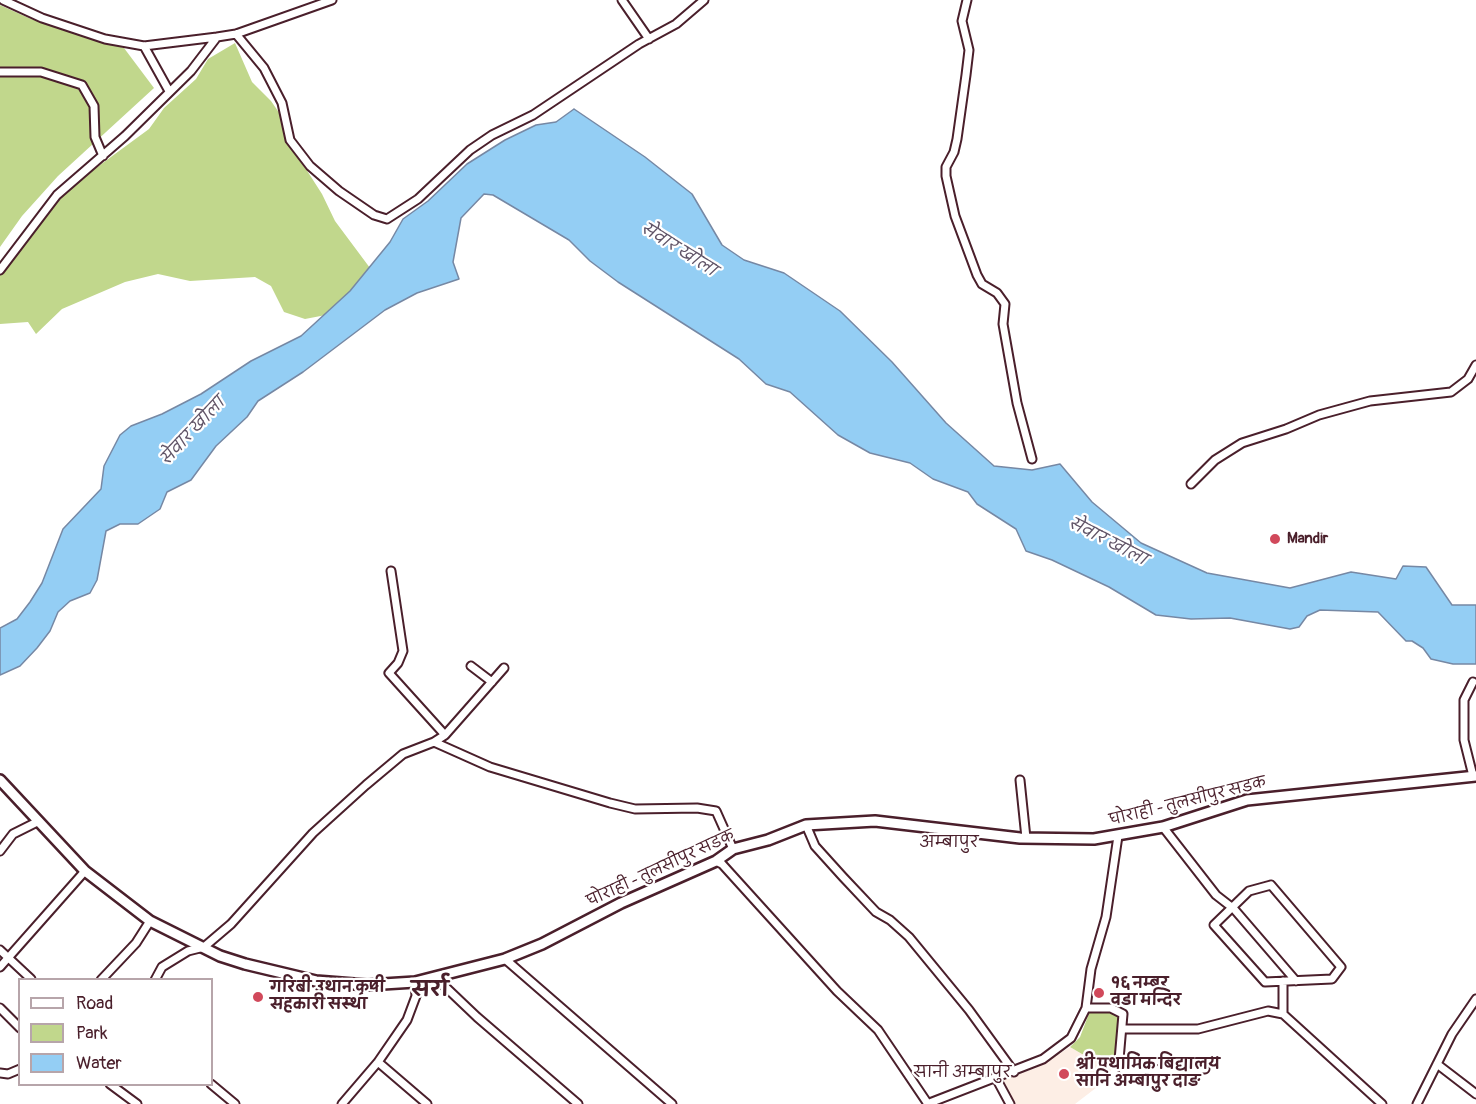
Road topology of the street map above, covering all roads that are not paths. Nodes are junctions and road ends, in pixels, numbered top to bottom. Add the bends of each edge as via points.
1 (3, 0) edge
2 (332, 0) edge
3 (622, 0) edge
4 (704, 0) edge
5 (967, 0) edge
6 (236, 34) junction
7 (216, 37) junction
8 (649, 39) junction
9 (144, 46) junction
10 (0, 72) edge
11 (169, 92) junction
12 (103, 156) junction
13 (0, 270) edge
14 (1476, 364) edge
15 (1032, 459) dead end
16 (1191, 484) dead end
17 (391, 571) dead end
18 (471, 666) dead end
19 (504, 668) dead end
20 (492, 682) junction
21 (1473, 682) dead end
22 (446, 735) junction
23 (434, 742) junction
24 (1475, 776) edge
25 (0, 780) edge
26 (1020, 780) dead end
27 (39, 821) junction
28 (806, 825) junction
29 (1163, 826) junction
30 (1118, 836) junction
31 (1026, 838) junction
32 (734, 849) junction
33 (0, 851) edge
34 (716, 861) junction
35 (85, 871) junction
36 (1231, 907) junction
37 (150, 921) junction
38 (204, 947) junction
39 (0, 950) edge
40 (9, 957) junction
41 (505, 959) junction
42 (0, 967) edge
43 (435, 977) junction
44 (31, 978) edge
45 (103, 978) edge
46 (156, 978) edge
47 (1283, 981) junction
48 (1296, 981) junction
49 (415, 982) junction
50 (1476, 999) edge
51 (0, 1008) edge
52 (1086, 1008) junction
53 (1283, 1014) junction
54 (18, 1026) edge
55 (1123, 1029) junction
56 (378, 1062) junction
57 (1437, 1064) junction
58 (1205, 1069) dead end
59 (18, 1070) edge
60 (1014, 1072) junction
61 (0, 1073) edge
62 (996, 1078) junction
63 (0, 1079) edge
64 (113, 1086) edge
65 (213, 1086) edge
66 (1476, 1095) edge
67 (1419, 1103) edge
68 (137, 1104) edge
69 (235, 1104) edge
70 (342, 1104) edge
71 (427, 1104) edge
72 (578, 1104) edge
73 (672, 1104) edge
74 (928, 1104) edge
75 (1010, 1104) edge
76 (1382, 1104) edge

1 - 9 street via 105,39
2 - 6 street
3 - 8 street
4 - 8 street via 676,24
5 - 15 street via 962,21 969,50 957,139 946,176 955,216 982,284 997,293 1005,304 1003,324
6 - 7 street
6 - 8 street via 264,68 282,103 290,140 310,166 374,215 387,219 418,199 470,150 533,115
7 - 9 street
7 - 11 street
9 - 11 street
10 - 12 street via 41,72 82,85 94,106 95,137
11 - 12 street
12 - 13 street via 57,195
14 - 16 street via 1468,379 1451,392 1370,401 1242,443 1215,460
17 - 22 street via 403,651 389,673
18 - 20 street
19 - 20 street
20 - 22 street
21 - 24 street via 1464,700 1464,740
22 - 23 street
23 - 32 street via 490,767 610,803 635,809 716,811
23 - 38 street via 404,754 366,785 313,833 231,924
24 - 29 main road, घोराही - तुलसीपुर सडक via 1247,800
25 - 27 main road, घोराही - तुलसीपुर सडक
26 - 31 street
27 - 33 street via 13,834
27 - 35 main road, घोराही - तुलसीपुर सडक
28 - 31 main road, घोराही - तुलसीपुर सडक via 876,821
28 - 32 main road, घोराही - तुलसीपुर सडक
28 - 60 street via 815,846 843,877 876,912 909,937
29 - 30 main road, घोराही - तुलसीपुर सडक
29 - 36 street via 1210,888
30 - 31 main road, घोराही - तुलसीपुर सडक
30 - 52 street via 1106,917 1090,969
32 - 34 main road, घोराही - तुलसीपुर सडक
34 - 41 main road, घोराही - तुलसीपुर सडक
34 - 74 street via 878,1030
35 - 37 main road, घोराही - तुलसीपुर सडक
35 - 40 street
36 - 47 street via 1214,925 1265,982
36 - 48 street
36 - 48 street via 1249,891 1271,885 1341,967 1332,979
37 - 38 main road, घोराही - तुलसीपुर सडक
37 - 45 street via 136,943
38 - 46 street via 188,951 162,968
38 - 49 main road, घोराही - तुलसीपुर सडक via 245,964 316,981 367,985
39 - 40 street
40 - 42 street
40 - 44 street
41 - 43 main road, घोराही - तुलसीपुर सडक
41 - 73 street
43 - 49 main road, घोराही - तुलसीपुर सडक
43 - 72 street
47 - 48 street
47 - 53 street
49 - 56 street via 416,996 407,1020
50 - 57 street
51 - 54 street
52 - 55 street via 1120,1011
52 - 60 street via 1079,1026 1060,1049
53 - 55 street via 1268,1011 1198,1029
53 - 76 street
55 - 58 street via 1119,1060 1123,1070
56 - 70 street
56 - 71 street
57 - 66 street
57 - 67 street
59 - 61 street
60 - 62 street
61 - 63 street
62 - 74 street
62 - 75 street
64 - 68 street
65 - 69 street

